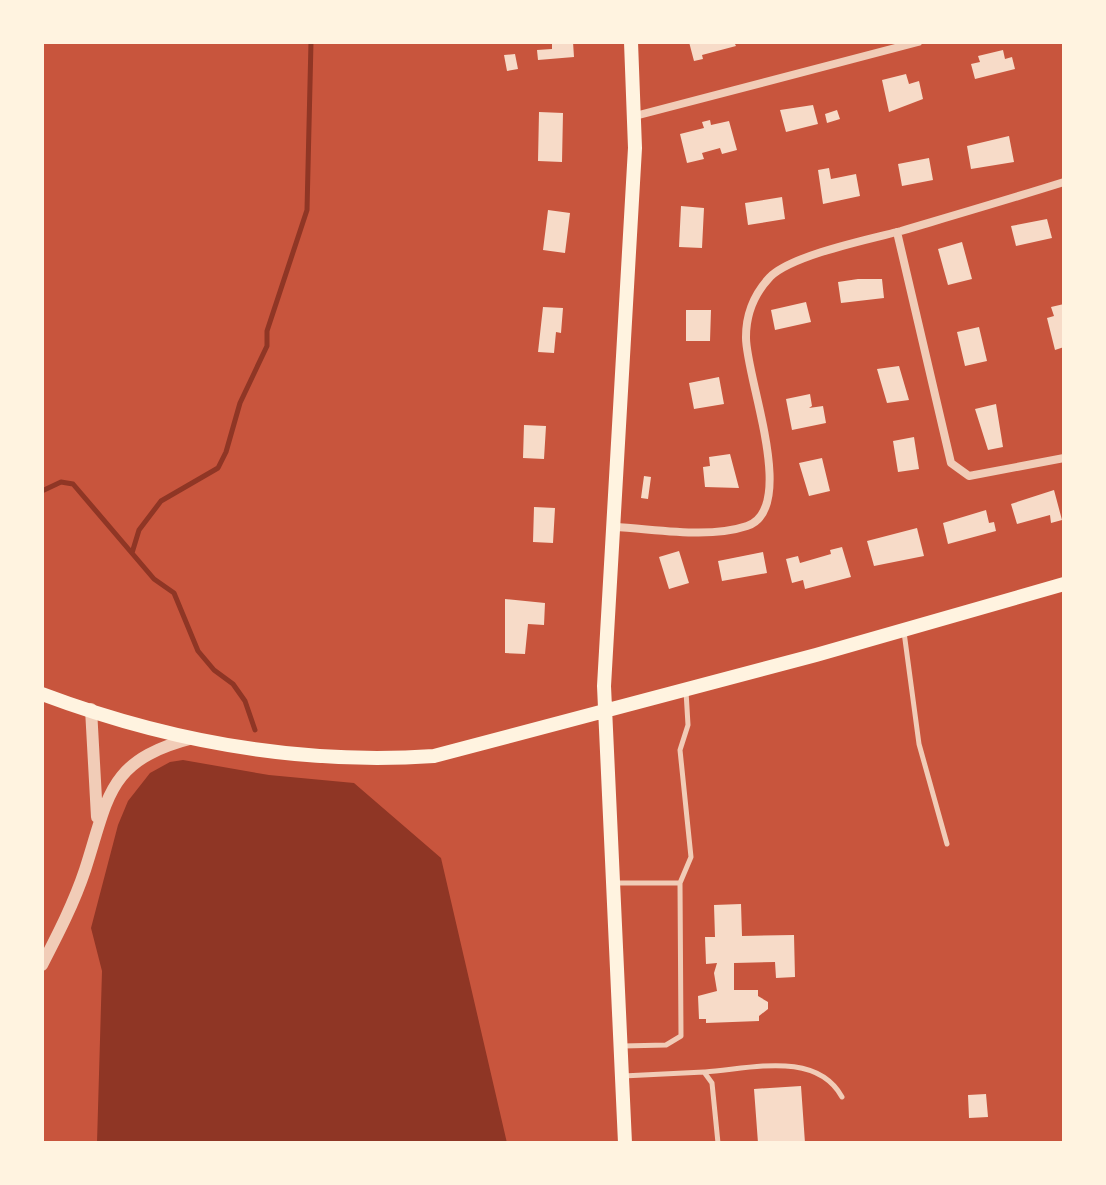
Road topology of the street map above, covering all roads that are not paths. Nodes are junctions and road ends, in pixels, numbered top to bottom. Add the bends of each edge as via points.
1 (631, 42) edge
2 (918, 42) edge
3 (635, 116) junction
4 (1064, 182) edge
5 (897, 232) junction
6 (1064, 458) edge
7 (614, 527) junction
8 (1064, 584) edge
9 (904, 631) junction
10 (686, 690) junction
11 (42, 694) edge
12 (91, 709) junction
13 (605, 712) junction
14 (194, 738) junction
15 (96, 824) junction
16 (947, 844) dead end
17 (612, 883) junction
18 (680, 883) junction
19 (42, 965) edge
20 (620, 1046) junction
21 (704, 1072) junction
22 (622, 1076) junction
23 (842, 1097) dead end
24 (625, 1143) edge
25 (718, 1143) edge

1 - 3 main road
2 - 3 street
3 - 7 main road
4 - 5 street
5 - 6 street via 951,463 969,476
5 - 7 street via 824,252 773,274 755,295 745,339 769,468 768,499 761,516 751,525 728,531
7 - 13 main road
8 - 9 main road
9 - 10 main road
9 - 16 lane via 919,744
10 - 13 main road
10 - 18 lane via 688,725 680,750 691,857
11 - 12 main road
12 - 14 main road
12 - 15 street
13 - 14 main road via 434,756 395,759 318,758
13 - 17 main road
14 - 15 street via 145,754 128,768 112,787
15 - 19 street via 70,908
17 - 18 lane
17 - 20 main road
18 - 20 lane via 681,1036 666,1045
20 - 22 main road
21 - 22 lane
21 - 23 lane via 799,1066 828,1077
21 - 25 lane via 712,1083
22 - 24 main road

